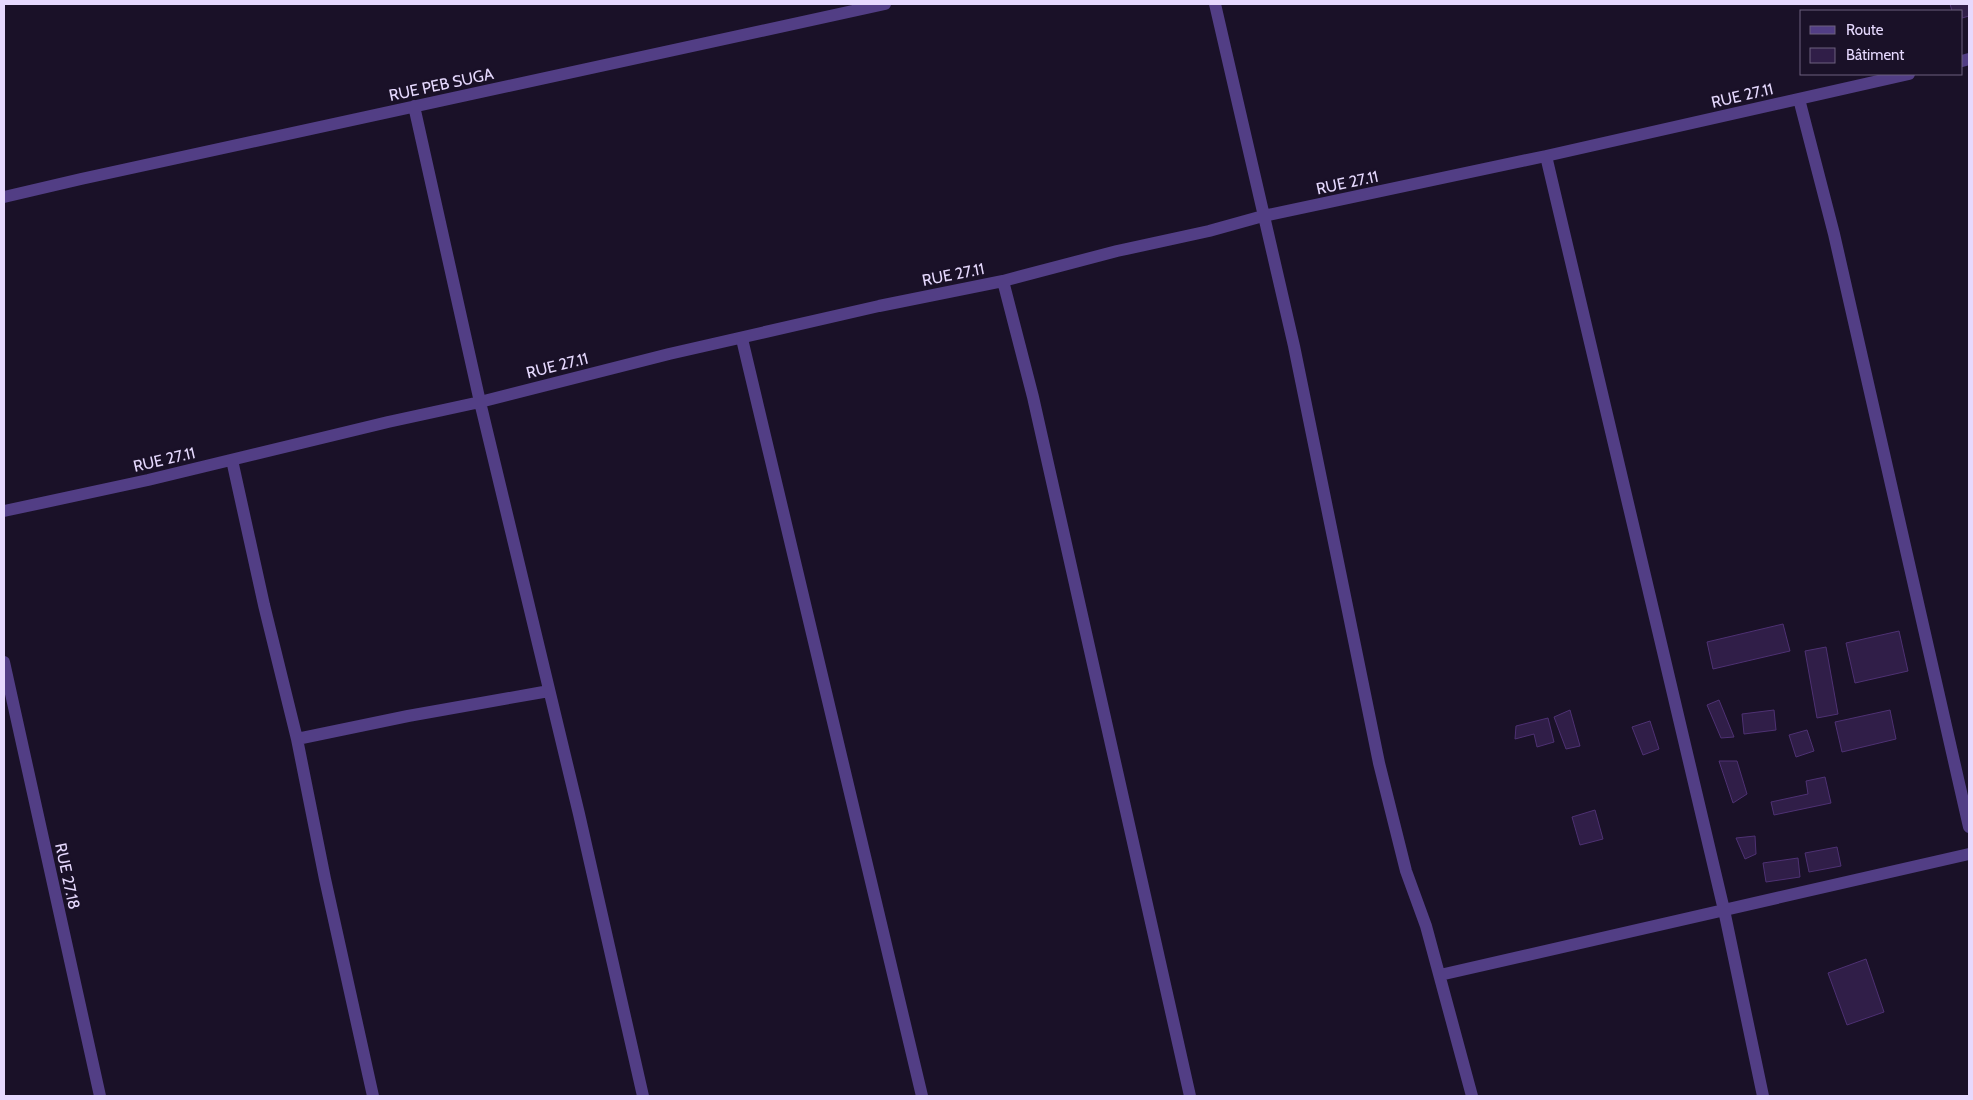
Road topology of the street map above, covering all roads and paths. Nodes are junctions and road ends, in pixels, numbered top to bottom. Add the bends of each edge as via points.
1 (885, 4) edge
2 (1214, 4) edge
3 (1906, 75) edge
4 (1799, 99) junction
5 (414, 106) junction
6 (1546, 156) junction
7 (4, 198) edge
8 (1263, 216) junction
9 (1003, 281) junction
10 (742, 339) junction
11 (480, 402) junction
12 (232, 460) junction
13 (4, 512) edge
14 (4, 662) edge
15 (550, 691) junction
16 (297, 738) junction
17 (1969, 827) edge
18 (1969, 854) edge
19 (1724, 910) junction
20 (1440, 974) junction
21 (100, 1096) edge
22 (374, 1096) edge
23 (643, 1096) edge
24 (922, 1096) edge
25 (1190, 1096) edge
26 (1472, 1096) edge
27 (1763, 1096) edge

1 - 5 street, RUE PEB SUGA
2 - 8 street
3 - 4 street, RUE 27.11
4 - 6 street, RUE 27.11
4 - 17 street via 1834,234
5 - 7 street, RUE PEB SUGA
5 - 11 street
6 - 8 street, RUE 27.11
6 - 19 street
8 - 9 street, RUE 27.11
8 - 20 street via 1294,346 1379,763 1406,871
9 - 10 street, RUE 27.11
9 - 25 street via 1035,406
10 - 11 street, RUE 27.11
10 - 24 street
11 - 12 street, RUE 27.11
11 - 15 street
12 - 13 street, RUE 27.11
12 - 16 street
14 - 21 street, RUE 27.18
15 - 16 street
15 - 23 street
16 - 22 street
18 - 19 street
19 - 20 street
19 - 27 street
20 - 26 street

